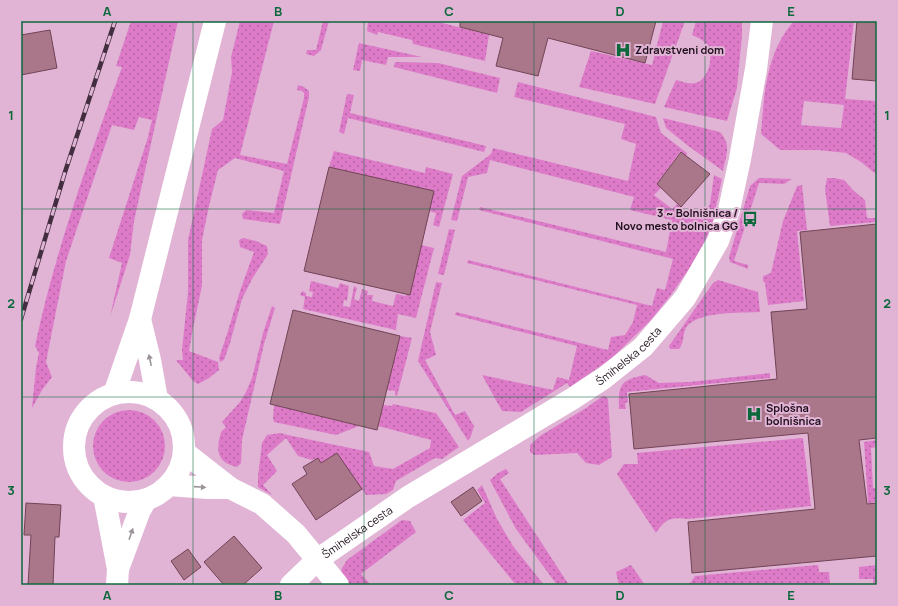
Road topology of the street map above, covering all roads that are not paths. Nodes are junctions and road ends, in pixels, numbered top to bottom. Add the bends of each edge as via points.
1 (216, 21) edge
2 (762, 21) edge
3 (140, 319) junction
4 (114, 394) junction
5 (157, 399) junction
6 (184, 452) junction
7 (169, 485) junction
8 (230, 488) junction
9 (104, 496) junction
10 (146, 500) junction
11 (317, 560) junction
12 (118, 577) edge
13 (291, 585) edge
14 (338, 585) edge

1 - 3 street
2 - 11 street, Šmihelska cesta via 755,76 729,210 718,241 685,298 643,347 604,378 408,497
3 - 4 street
5 -> 3 street
4 - 5 street via 132,392
4 - 9 street via 92,405 82,417 74,447 76,462 82,476 92,488
5 - 6 street via 179,422 184,437
6 - 7 street via 180,470
6 - 8 street, Šmihelska cesta
7 -> 8 street, Šmihelska cesta
7 - 10 street
8 - 11 street, Šmihelska cesta via 262,504 296,534
9 - 10 street via 125,502
9 - 12 street
12 -> 10 street via 140,510
11 - 13 street, Šmihelska cesta
11 - 14 street

